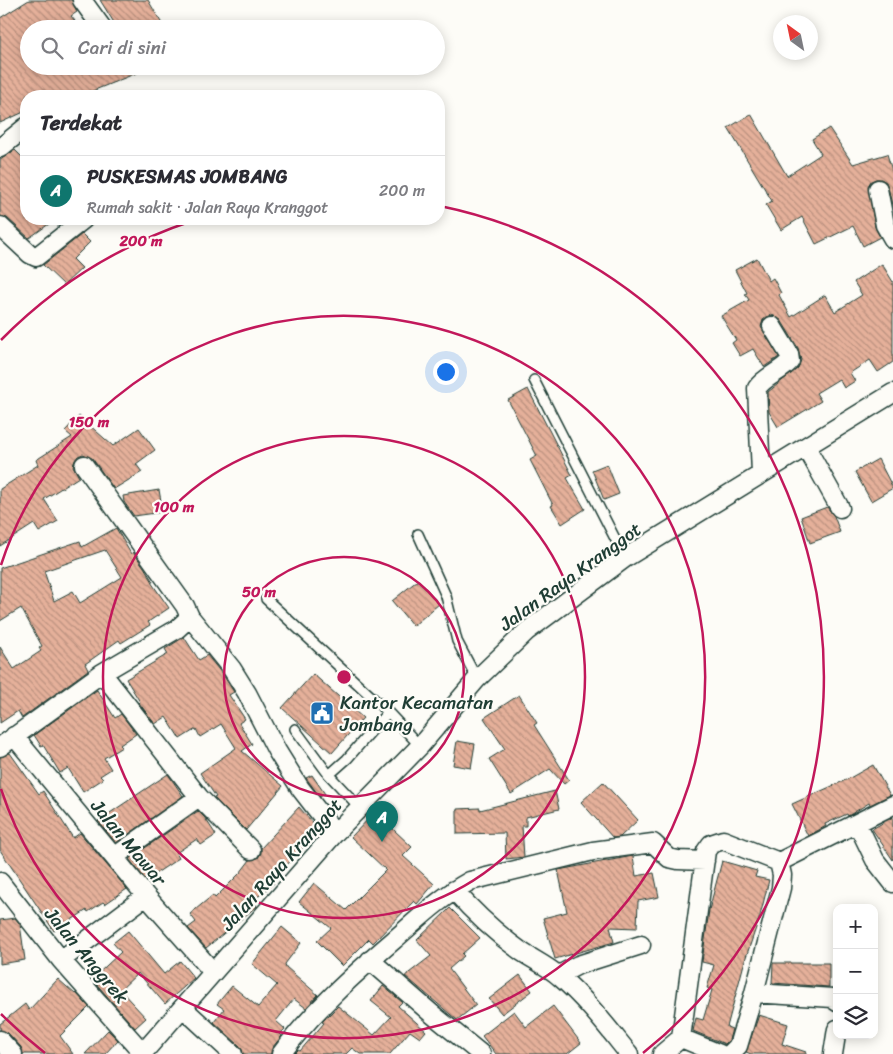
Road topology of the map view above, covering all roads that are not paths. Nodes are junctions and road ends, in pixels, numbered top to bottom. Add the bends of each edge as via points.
1 (82, 0) edge
2 (96, 20) edge
3 (20, 132) edge
4 (0, 148) edge
5 (878, 189) dead end
6 (76, 225) edge
7 (0, 226) edge
8 (893, 239) edge
9 (772, 326) dead end
10 (534, 380) dead end
11 (893, 393) edge
12 (806, 447) junction
13 (84, 464) dead end
14 (761, 473) junction
15 (840, 508) dead end
16 (418, 534) dead end
17 (624, 558) junction
18 (266, 599) dead end
19 (190, 617) junction
20 (102, 673) junction
21 (477, 679) junction
22 (388, 712) junction
23 (295, 729) dead end
24 (7, 741) edge
25 (420, 746) junction
26 (330, 775) junction
27 (199, 797) junction
28 (893, 805) edge
29 (360, 808) junction
30 (857, 823) junction
31 (334, 833) junction
32 (251, 850) dead end
33 (114, 858) junction
34 (705, 861) junction
35 (779, 862) junction
36 (0, 882) edge
37 (893, 883) edge
38 (454, 890) junction
39 (146, 896) junction
40 (641, 945) dead end
41 (61, 960) junction
42 (370, 960) junction
43 (213, 972) junction
44 (558, 975) junction
45 (754, 992) junction
46 (833, 998) edge
47 (183, 1008) junction
48 (681, 1038) junction
49 (835, 1039) edge
50 (0, 1040) edge
51 (142, 1053) edge
52 (731, 1053) edge
53 (14, 1054) edge
54 (233, 1054) edge
55 (281, 1054) edge
56 (481, 1054) edge
57 (629, 1054) edge
58 (662, 1054) edge
59 (833, 1054) edge

1 - 2 street
3 - 4 street
5 - 8 street via 885,225
6 - 7 street via 36,257
9 - 14 street via 790,361 757,388
10 - 17 lane
11 - 12 street, Jalan Raya Kranggot
12 - 14 street, Jalan Raya Kranggot
12 - 15 street
13 - 19 street
14 - 17 street, Jalan Raya Kranggot
16 - 21 lane via 446,596 456,641
17 - 21 street, Jalan Raya Kranggot via 527,631
18 - 22 lane
19 - 20 street via 176,629
19 - 31 street via 232,669 286,766
20 - 24 street
20 - 27 street
21 - 25 street, Jalan Raya Kranggot
22 - 25 lane
22 - 26 lane
23 - 26 lane
24 - 33 street, Jalan Mawar
25 - 29 street, Jalan Raya Kranggot
26 - 29 lane
27 - 32 street
27 - 33 street
28 - 30 street
29 - 31 street, Jalan Raya Kranggot
30 - 35 street
30 - 37 street via 875,860
31 - 43 street, Jalan Raya Kranggot
33 - 39 street, Jalan Mawar
34 - 35 street via 711,844 723,840
34 - 38 street via 668,858 653,843 593,851 485,877
34 - 48 street
35 - 45 street via 781,888
36 - 41 street, Jalan Anggrek
38 - 42 street
38 - 44 street via 509,941
39 - 41 street
39 - 43 street, Jalan Mawar
40 - 44 street via 578,965
41 - 51 street, Jalan Anggrek
42 - 55 street via 343,984
42 - 56 street
43 - 47 street, Jalan Raya Kranggot
44 - 57 street via 584,999
45 - 46 street
45 - 52 street via 738,1046
47 - 51 street, Jalan Raya Kranggot
47 - 54 street
48 - 52 street
48 - 58 street
49 - 59 street
50 - 53 street

